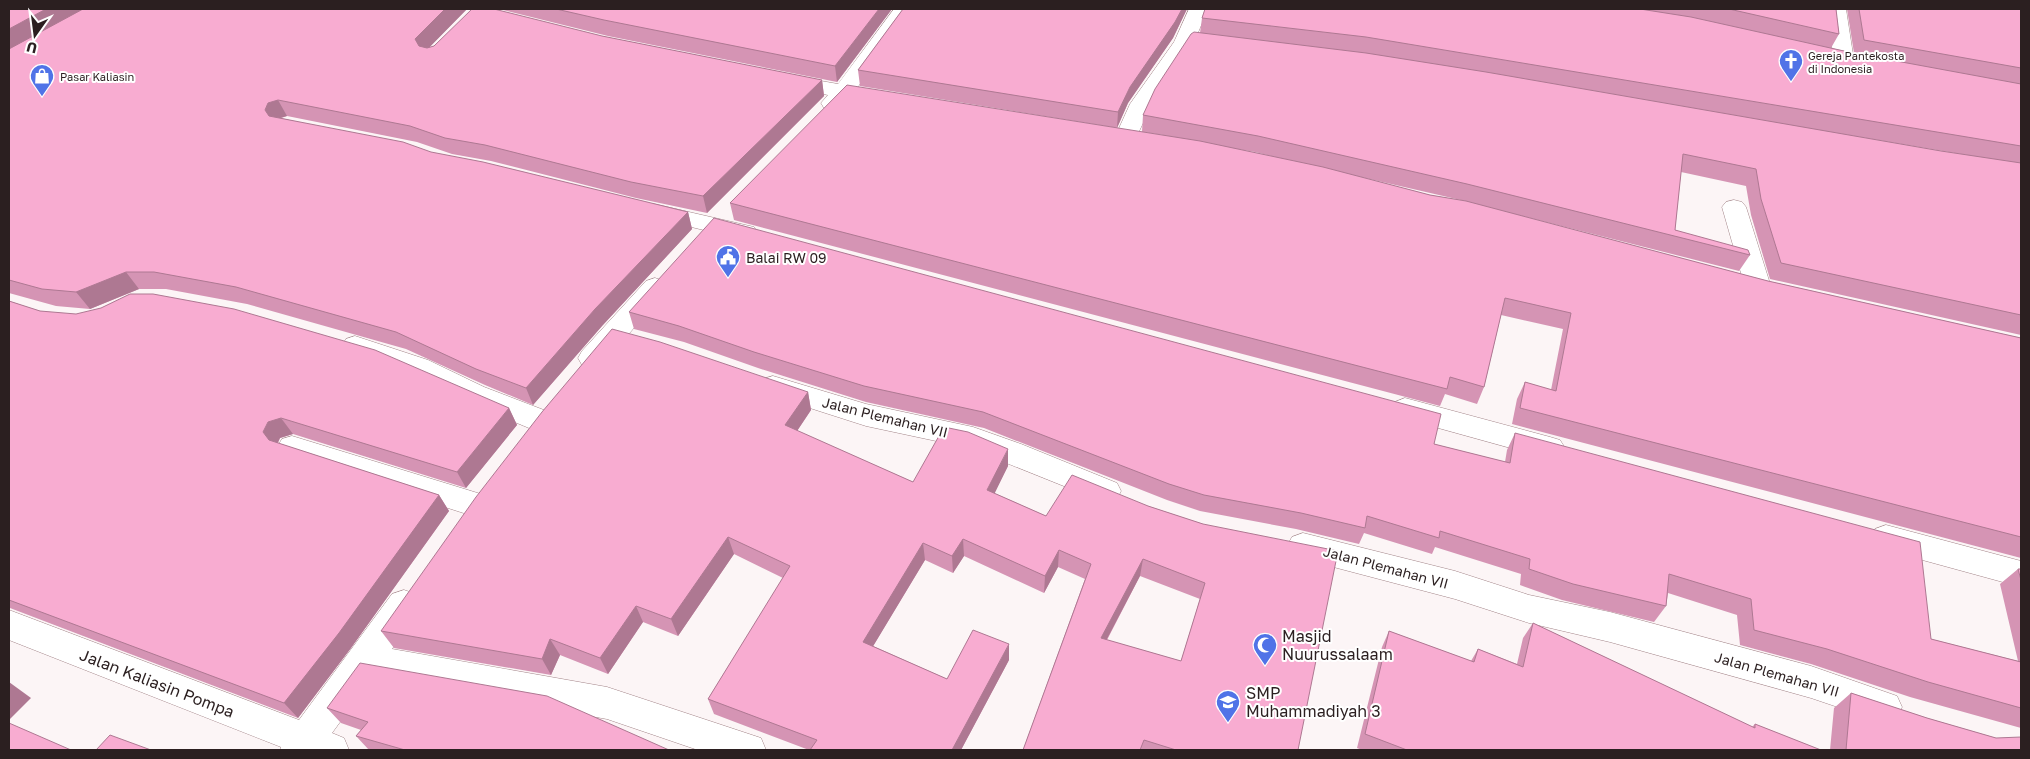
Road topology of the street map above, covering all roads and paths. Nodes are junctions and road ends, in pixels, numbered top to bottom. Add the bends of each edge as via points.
1 (904, 9) edge
2 (1198, 9) edge
3 (1836, 9) edge
4 (1184, 42) junction
5 (1243, 48) edge
6 (1843, 60) edge
7 (773, 78) edge
8 (843, 92) junction
9 (897, 101) edge
10 (818, 116) edge
11 (1102, 133) edge
12 (733, 203) edge
13 (636, 207) edge
14 (1734, 207) dead end
15 (713, 224) junction
16 (771, 239) edge
17 (693, 245) edge
18 (667, 274) edge
19 (1730, 279) edge
20 (336, 340) edge
21 (575, 377) edge
22 (747, 377) edge
23 (1377, 401) edge
24 (522, 442) edge
25 (292, 447) edge
26 (1579, 456) edge
27 (1130, 501) edge
28 (471, 507) edge
29 (1858, 530) edge
30 (1277, 540) edge
31 (2021, 574) edge
32 (422, 578) edge
33 (9, 625) edge
34 (365, 660) junction
35 (1909, 715) edge
36 (312, 747) edge
37 (748, 750) edge

1 - 8 street
2 - 4 street
3 - 6 street
4 - 5 street via 1190,40
4 - 11 street via 1141,104 1135,138
7 - 8 street
8 - 9 street
8 - 10 street
12 - 15 street
13 - 15 street
14 - 19 street via 1767,289
15 - 16 street
15 - 17 street
18 - 21 street via 626,338
20 - 24 street via 418,367 474,394 545,413
22 - 27 street, Jalan Plemahan VII via 866,415 973,438
23 - 26 street
25 - 28 street
29 - 31 street
30 - 35 street, Jalan Plemahan VII via 1382,565 1529,609 1610,627 1810,682
32 - 34 street
33 - 36 street, Jalan Kaliasin Pompa
34 - 36 street via 340,691
34 - 37 street via 607,703

